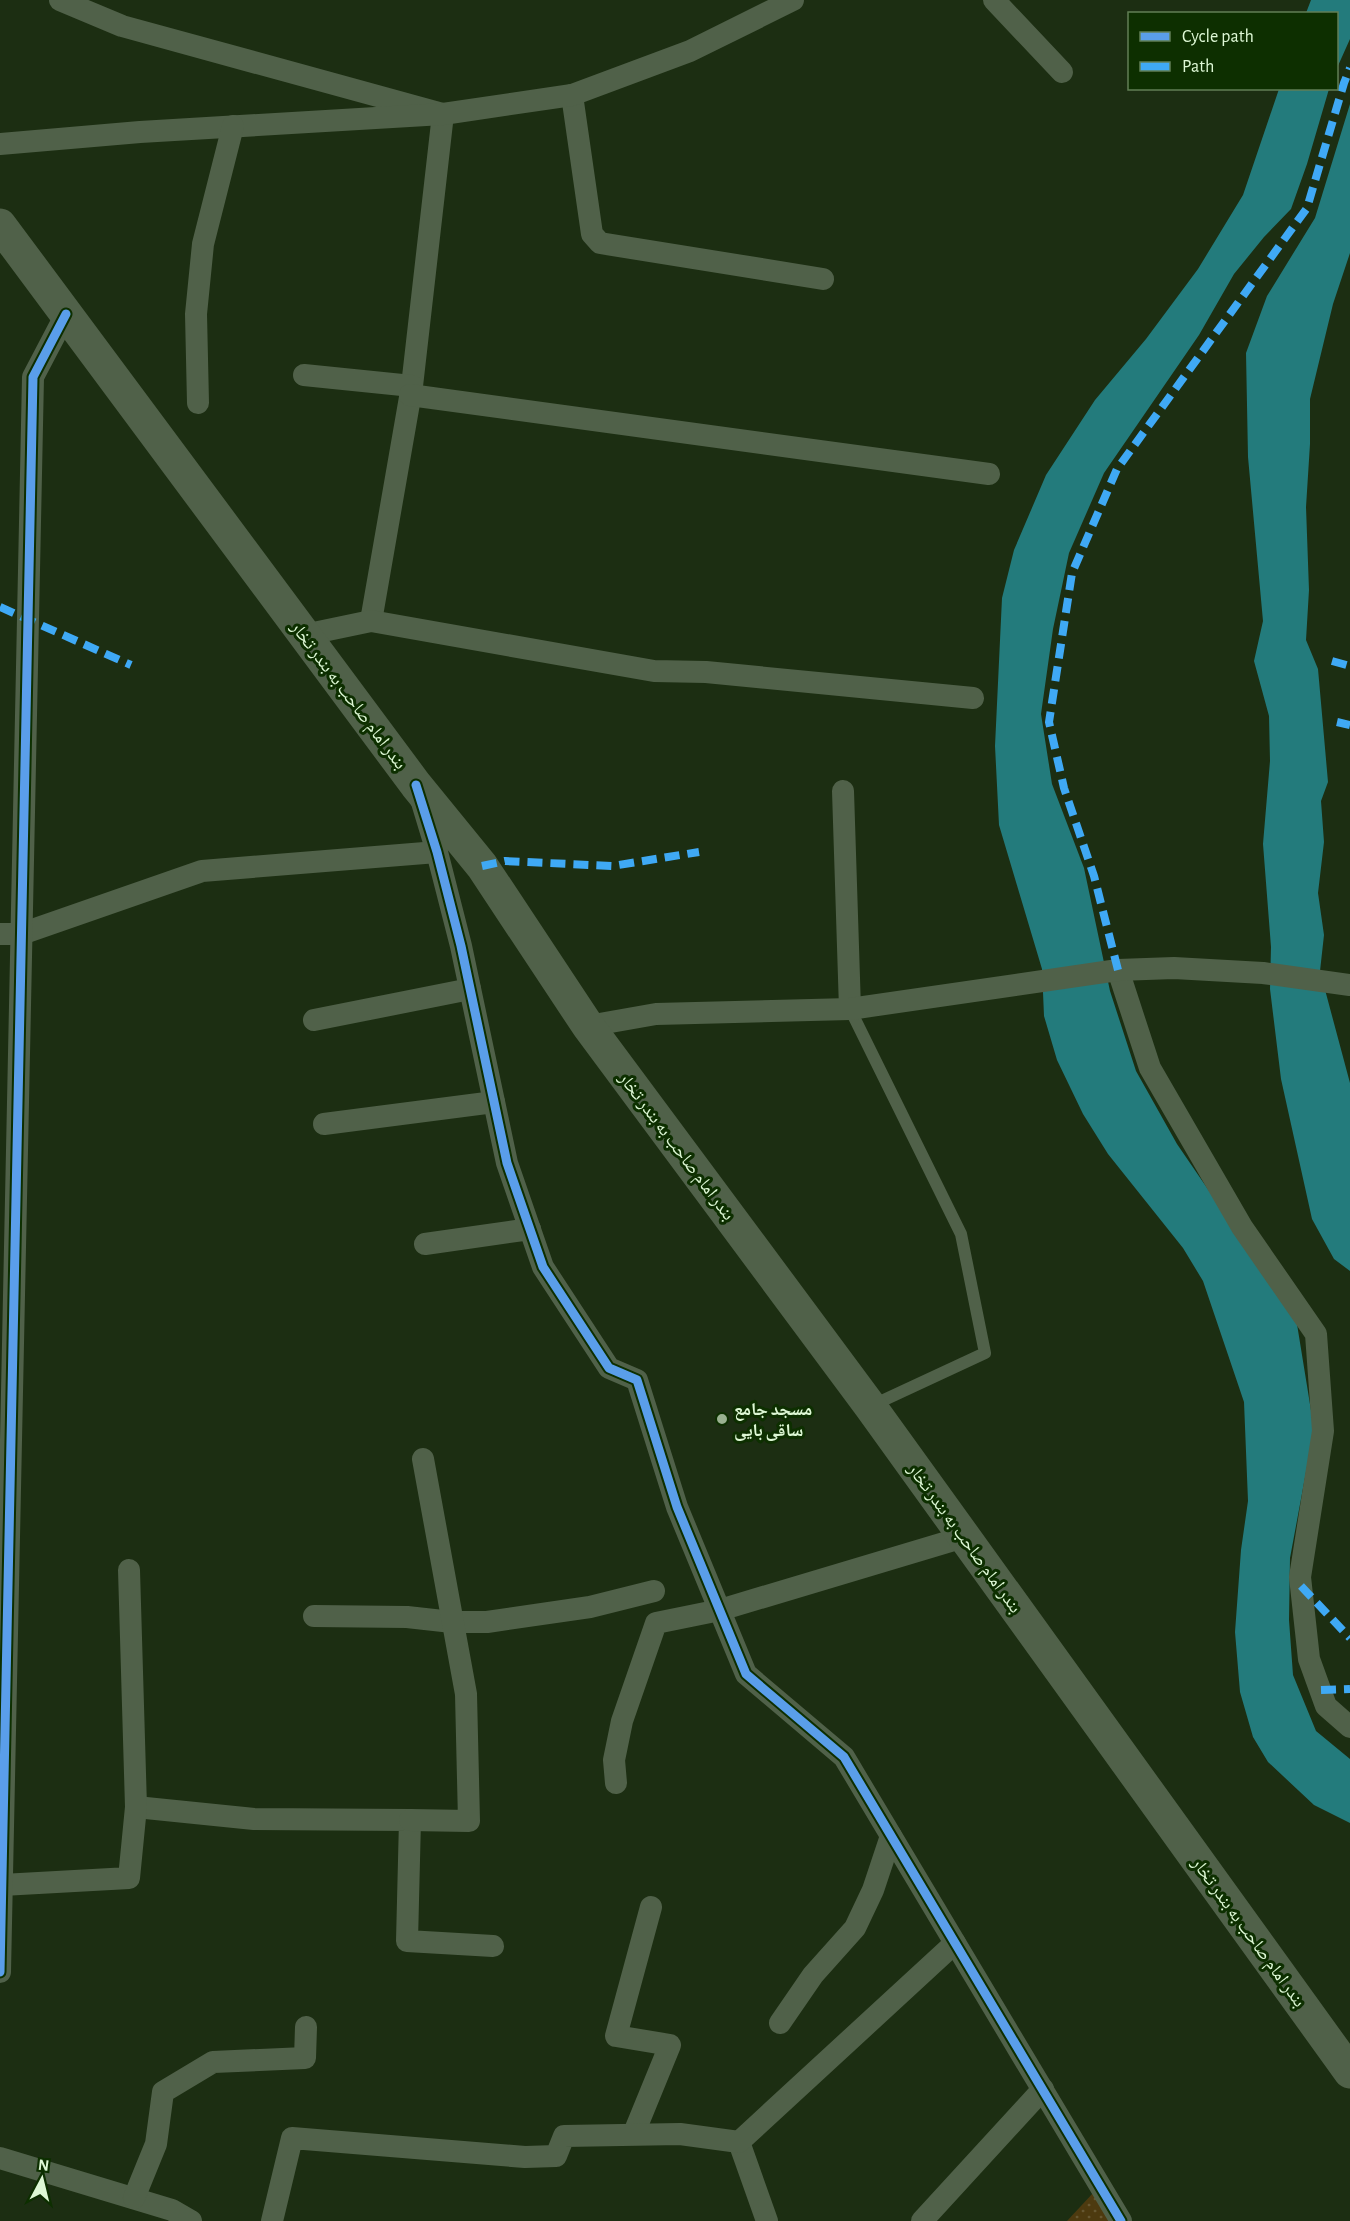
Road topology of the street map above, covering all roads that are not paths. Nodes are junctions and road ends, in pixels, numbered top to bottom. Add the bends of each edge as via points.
1 (60, 0) edge
2 (793, 0) edge
3 (994, 0) edge
4 (1062, 72) dead end
5 (572, 94) junction
6 (443, 114) junction
7 (233, 126) junction
8 (0, 144) edge
9 (0, 225) edge
10 (823, 279) dead end
11 (66, 314) junction
12 (304, 375) dead end
13 (411, 391) junction
14 (198, 403) dead end
15 (988, 474) dead end
16 (371, 621) junction
17 (304, 635) junction
18 (973, 698) dead end
19 (416, 785) junction
20 (843, 791) dead end
21 (437, 852) junction
22 (11, 934) edge
23 (1118, 970) junction
24 (1346, 984) edge
25 (470, 989) junction
26 (850, 1009) junction
27 (314, 1020) dead end
28 (588, 1026) junction
29 (494, 1102) junction
30 (324, 1124) dead end
31 (530, 1229) junction
32 (425, 1244) dead end
33 (870, 1406) junction
34 (423, 1459) dead end
35 (964, 1537) junction
36 (129, 1570) dead end
37 (654, 1591) dead end
38 (4, 1600) edge
39 (720, 1610) junction
40 (314, 1616) dead end
41 (452, 1622) junction
42 (3, 1712) edge
43 (1350, 1727) edge
44 (616, 1783) dead end
45 (136, 1807) junction
46 (410, 1820) junction
47 (891, 1836) junction
48 (2, 1885) junction
49 (651, 1907) dead end
50 (955, 1943) junction
51 (493, 1946) dead end
52 (0, 1972) edge
53 (780, 2023) dead end
54 (306, 2027) dead end
55 (1350, 2072) edge
56 (1043, 2089) junction
57 (634, 2133) junction
58 (739, 2142) junction
59 (0, 2158) edge
60 (134, 2198) junction
61 (191, 2221) edge
62 (272, 2221) edge
63 (767, 2221) edge
64 (922, 2221) edge
65 (1121, 2221) edge

1 - 6 street via 122,26
2 - 5 street via 690,51
3 - 4 street
5 - 6 street
5 - 10 street via 592,234 600,243
6 - 7 street
6 - 13 street
7 - 8 street
7 - 14 street via 203,244 196,314
9 - 11 main road, بندر امام صاحب به بندر تخار
11 - 17 main road, بندر امام صاحب به بندر تخار
11 - 22 street via 33,376
12 - 13 street
13 - 15 street
13 - 16 street
16 - 17 street
16 - 18 street via 654,671 706,672
17 - 19 main road, بندر امام صاحب به بندر تخار
19 - 21 street
19 - 28 main road, بندر امام صاحب به بندر تخار via 482,866
20 - 26 street
21 - 22 street via 202,871
21 - 25 street
22 - 38 street
23 - 24 street via 1174,968 1263,973
23 - 26 street
23 - 43 street via 1150,1068 1242,1227 1316,1334 1323,1431 1300,1577 1309,1659 1326,1706
25 - 27 street
25 - 29 street
26 - 28 street via 656,1014
26 - 33 lane via 961,1234 985,1353
28 - 33 main road, بندر امام صاحب به بندر تخار
29 - 30 street
29 - 31 street via 507,1163
31 - 32 street
31 - 39 street via 543,1267 609,1368 637,1380 677,1507
33 - 35 main road, بندر امام صاحب به بندر تخار
34 - 41 street
35 - 39 street
35 - 55 main road, بندر امام صاحب به بندر تخار
36 - 45 street
37 - 41 street via 590,1607 487,1622
38 - 42 street
39 - 44 street via 656,1623 622,1721 614,1760
39 - 47 street via 746,1674 844,1757
40 - 41 street via 407,1617
41 - 46 street via 466,1694 469,1821
42 - 48 street
45 - 46 street via 254,1819
45 - 48 street via 129,1878
46 - 51 street via 407,1941
47 - 50 street
47 - 53 street via 855,1928 813,1975
48 - 52 street
49 - 57 street via 616,2036 670,2045
50 - 56 street
50 - 58 street
54 - 60 street via 305,2058 213,2062 163,2092 156,2144
56 - 64 street
56 - 65 street
57 - 58 street
57 - 62 street via 564,2136 556,2156 525,2157 292,2138
58 - 63 street
59 - 60 street
60 - 61 street via 172,2210

